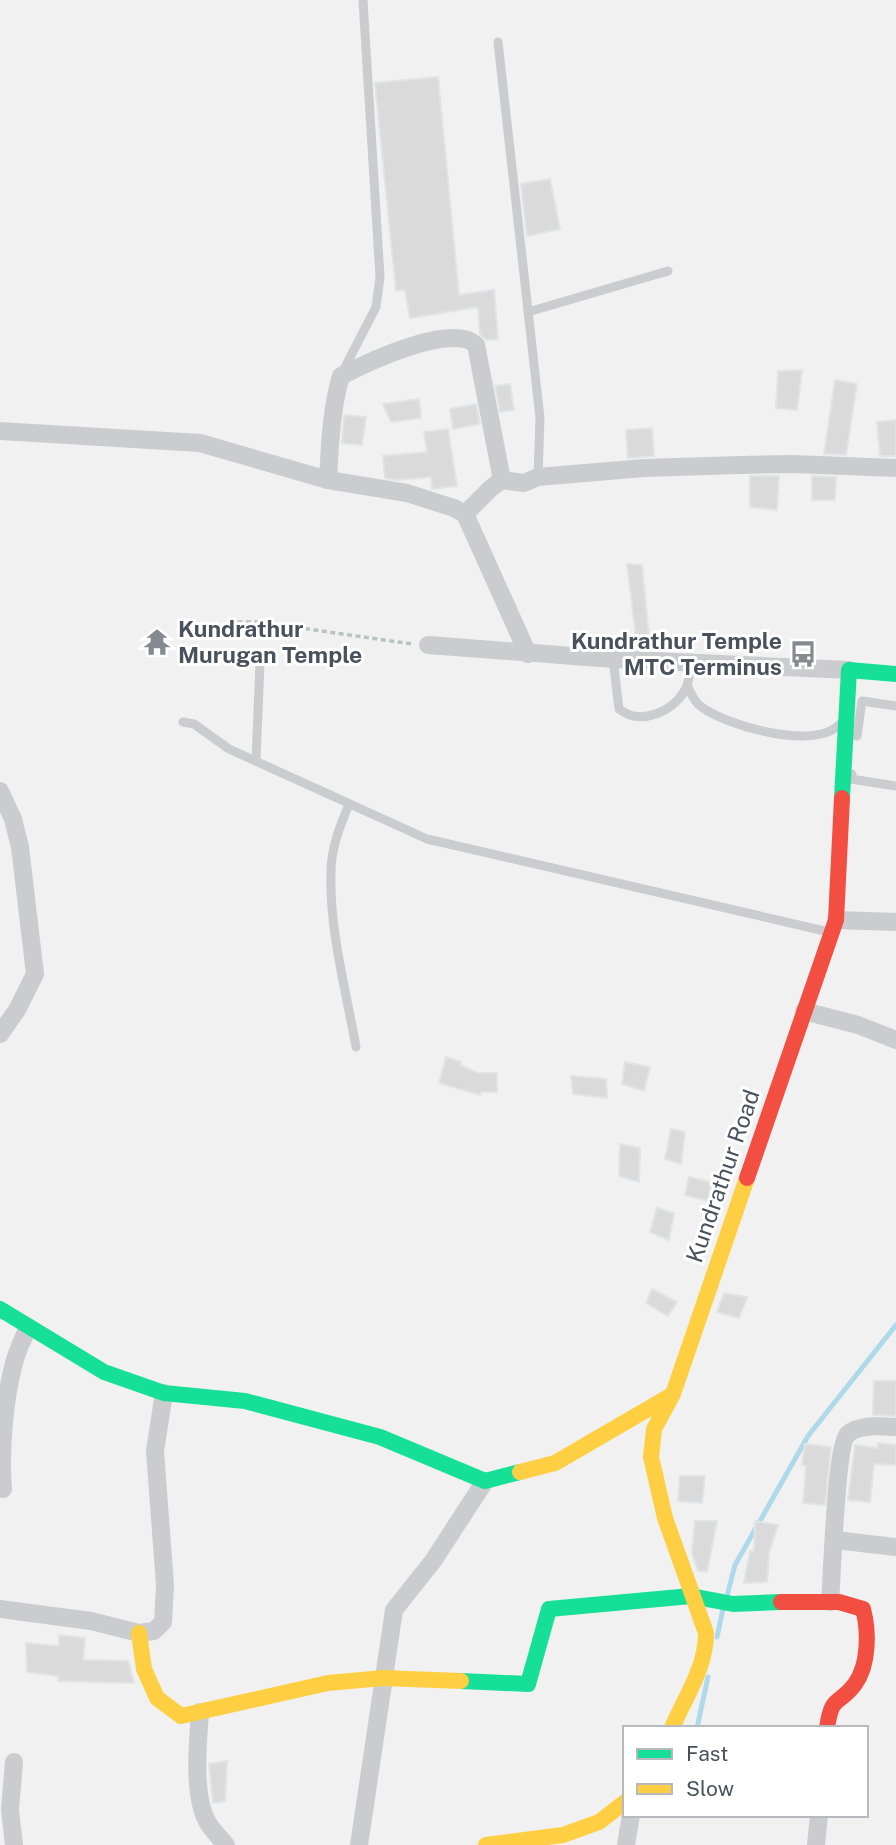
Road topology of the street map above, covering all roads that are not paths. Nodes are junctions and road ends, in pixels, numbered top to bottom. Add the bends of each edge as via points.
1 (363, 0) edge
2 (498, 42) dead end
3 (668, 271) dead end
4 (528, 312) junction
5 (341, 376) junction
6 (0, 431) edge
7 (896, 468) edge
8 (538, 477) junction
9 (328, 480) junction
10 (502, 480) junction
11 (465, 514) junction
12 (428, 645) road end
13 (528, 654) junction
14 (613, 659) junction
15 (260, 663) dead end
16 (690, 663) junction
17 (849, 670) junction
18 (896, 674) edge
19 (688, 687) junction
20 (896, 706) edge
21 (846, 716) junction
22 (183, 722) dead end
23 (856, 740) dead end
24 (855, 753) dead end
25 (256, 759) junction
26 (896, 786) edge
27 (0, 791) edge
28 (349, 804) junction
29 (896, 922) edge
30 (833, 926) junction
31 (804, 1011) junction
32 (0, 1034) edge
33 (896, 1040) edge
34 (356, 1047) dead end
35 (0, 1310) edge
36 (28, 1327) junction
37 (164, 1392) junction
38 (673, 1394) junction
39 (896, 1427) edge
40 (485, 1481) junction
41 (3, 1489) dead end
42 (835, 1540) junction
43 (896, 1547) edge
44 (691, 1596) junction
45 (830, 1602) junction
46 (0, 1609) edge
47 (139, 1633) junction
48 (383, 1678) junction
49 (200, 1712) junction
50 (673, 1726) edge
51 (827, 1726) edge
52 (14, 1762) dead end
53 (623, 1803) edge
54 (631, 1817) edge
55 (819, 1817) edge
56 (14, 1845) edge
57 (226, 1845) edge
58 (359, 1845) edge
59 (486, 1845) edge
60 (626, 1845) edge
61 (816, 1845) edge

1 - 5 lane via 380,277 376,307
2 - 4 lane
3 - 4 lane
4 - 8 lane via 540,418
5 - 9 street via 330,429
5 - 10 street via 431,341 470,340 480,359
6 - 9 street via 200,443
7 - 8 street via 740,465
8 - 10 street via 524,483
9 - 11 street via 407,493
10 - 11 street
11 - 13 street
12 - 13 street
13 - 14 street
14 - 16 street
14 - 19 lane via 615,692 622,712 657,715 670,708
15 - 25 lane
16 - 17 street
16 - 19 lane
17 - 18 street
17 - 21 street, Kundrathur Road
19 - 21 lane via 701,706 722,719 764,730 827,734
20 - 23 lane via 862,701
21 - 30 street, Kundrathur Road
22 - 25 lane
24 - 26 lane via 851,779
25 - 28 lane
27 - 32 street via 20,847 35,974
28 - 30 lane via 427,839
28 - 34 lane via 336,838 331,870 332,913
29 - 30 street
30 - 31 street, Kundrathur Road
31 - 33 street
31 - 38 street, Kundrathur Road
35 - 36 street
36 - 37 street via 104,1372
36 - 41 street via 14,1363 5,1419
37 - 40 street via 245,1401 380,1437
37 - 47 street via 155,1451 165,1585 163,1622 154,1631
38 - 40 street via 555,1462
38 - 44 street, Kundrathur Road via 651,1441 660,1497
39 - 42 street via 861,1429 845,1437
40 - 48 street via 433,1561 394,1609
42 - 43 street
42 - 45 street
44 - 45 street via 735,1604
44 - 48 street via 549,1609 528,1684
44 - 50 street, Kundrathur Road via 706,1630 703,1659
45 - 51 street via 860,1606 867,1620 867,1636 858,1680 835,1699
46 - 47 street via 91,1621
47 - 49 street via 144,1669 157,1698 181,1716
48 - 49 street via 328,1683
48 - 58 street
49 - 57 street via 202,1806 208,1823
52 - 56 street via 10,1810
53 - 59 street via 599,1822 563,1835
54 - 60 street
55 - 61 street

